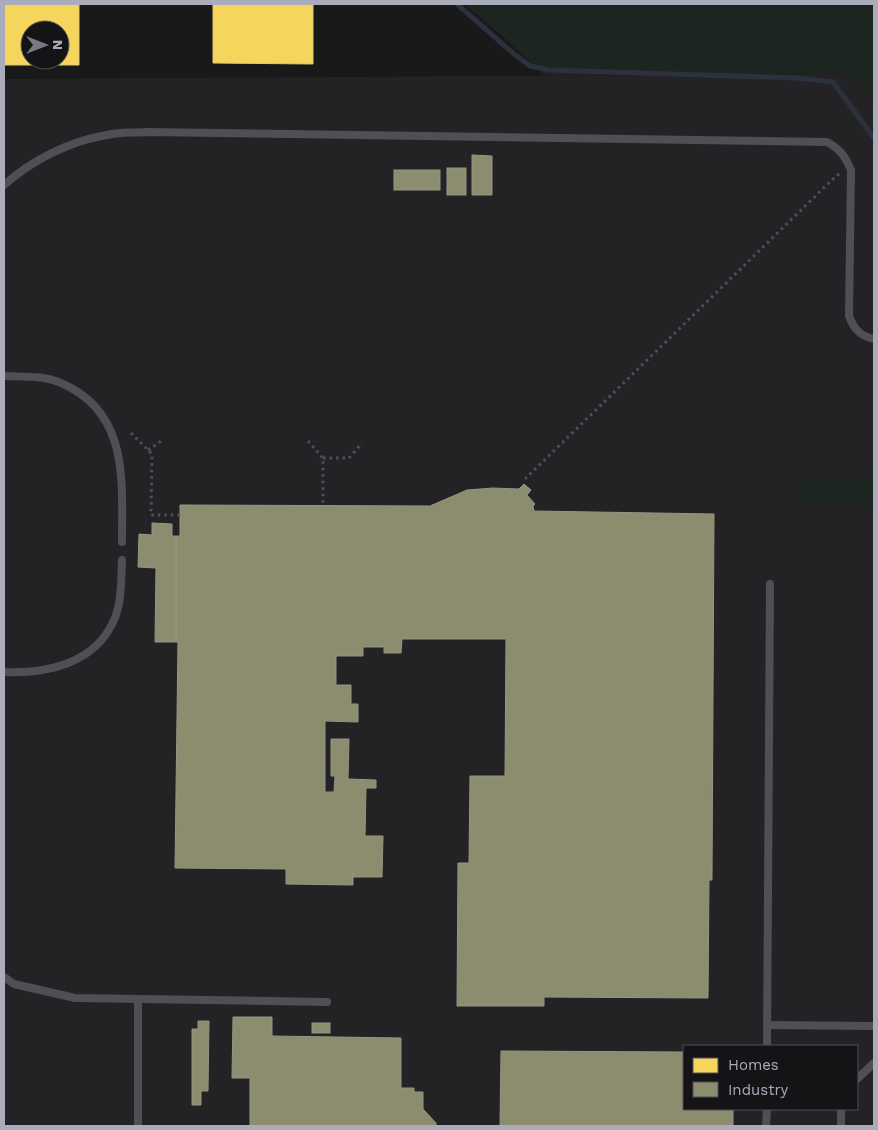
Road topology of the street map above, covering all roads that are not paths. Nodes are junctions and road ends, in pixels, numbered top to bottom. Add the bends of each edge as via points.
1 (4, 185) edge
2 (874, 339) edge
3 (4, 376) edge
4 (122, 542) dead end
5 (122, 560) dead end
6 (770, 584) dead end
7 (4, 672) edge
8 (4, 977) edge
9 (138, 1000) junction
10 (327, 1002) dead end
11 (768, 1025) junction
12 (874, 1026) edge
13 (767, 1045) edge
14 (874, 1062) edge
15 (858, 1078) edge
16 (767, 1110) edge
17 (841, 1110) edge
18 (138, 1126) edge
19 (766, 1126) edge
20 (841, 1126) edge

1 - 2 lane via 41,158 73,143 107,135 146,132 827,142 846,156 851,170 849,316 860,335
3 - 4 lane via 60,382 80,394 109,427 122,474
5 - 7 lane via 120,594 114,620 100,643 80,658 55,668 25,673
6 - 11 lane
8 - 9 lane via 14,984 75,998
9 - 10 lane
9 - 18 lane
11 - 12 lane
11 - 13 lane
14 - 15 lane
16 - 19 lane
17 - 20 lane

